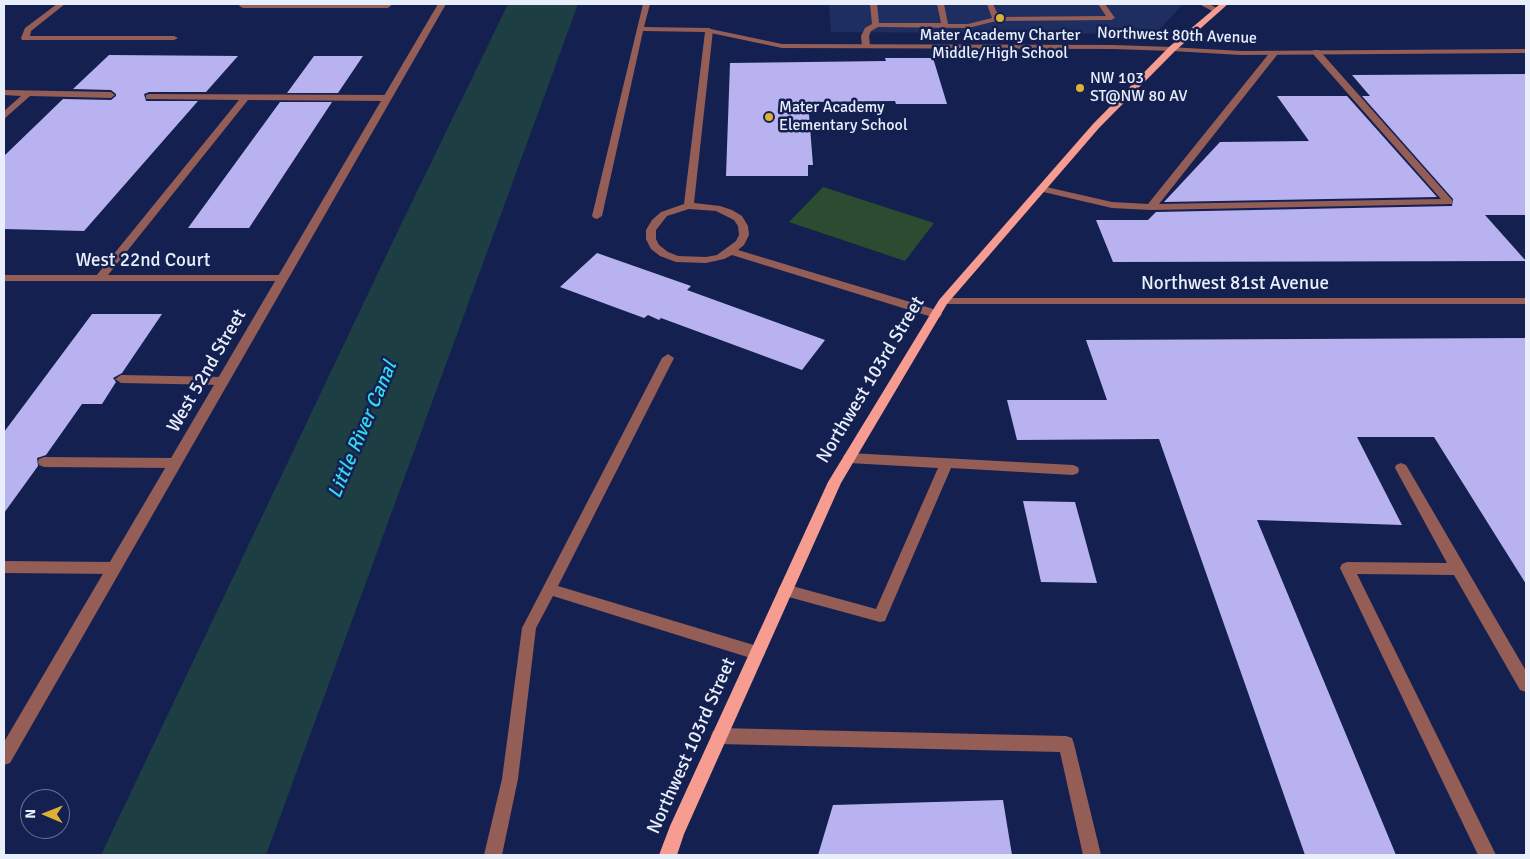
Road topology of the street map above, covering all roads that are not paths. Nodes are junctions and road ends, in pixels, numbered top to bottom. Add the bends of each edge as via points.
1 (62, 4) edge
2 (244, 4) edge
3 (389, 4) edge
4 (442, 4) edge
5 (646, 4) edge
6 (873, 4) edge
7 (940, 4) edge
8 (990, 4) edge
9 (1102, 4) edge
10 (1203, 4) edge
11 (1224, 4) edge
12 (1218, 10) junction
13 (996, 19) junction
14 (876, 25) junction
15 (945, 26) junction
16 (640, 29) junction
17 (710, 30) junction
18 (174, 38) dead end
19 (866, 46) junction
20 (1172, 49) junction
21 (1526, 51) edge
22 (1274, 52) junction
23 (1316, 52) junction
24 (4, 93) edge
25 (28, 93) junction
26 (111, 95) dead end
27 (149, 97) dead end
28 (245, 98) junction
29 (387, 98) junction
30 (4, 116) edge
31 (1042, 189) junction
32 (689, 206) junction
33 (1151, 206) junction
34 (597, 216) dead end
35 (731, 251) junction
36 (4, 278) edge
37 (100, 278) junction
38 (282, 278) junction
39 (1526, 300) edge
40 (943, 302) junction
41 (936, 314) junction
42 (668, 358) dead end
43 (121, 380) dead end
44 (222, 381) junction
45 (849, 458) junction
46 (44, 462) dead end
47 (175, 463) junction
48 (947, 463) junction
49 (1401, 468) dead end
50 (1073, 470) dead end
51 (4, 567) edge
52 (114, 568) junction
53 (1458, 569) junction
54 (549, 590) junction
55 (785, 590) junction
56 (757, 652) junction
57 (1526, 685) edge
58 (719, 736) junction
59 (4, 757) edge
60 (493, 855) edge
61 (668, 855) edge
62 (1092, 855) edge
63 (1487, 855) edge

1 - 18 street via 28,30 25,38
2 - 3 street via 242,6
4 - 29 street, West 52nd Street
5 - 16 street
6 - 14 street
7 - 15 street
8 - 13 street
9 - 13 street via 1111,18
10 - 12 street
11 - 12 main road, Northwest 103rd Street
12 - 20 main road, Northwest 103rd Street
13 - 15 street via 968,26
14 - 15 street
14 - 19 street via 865,36
16 - 17 street, Northwest 80th Avenue
16 - 34 street
17 - 19 street, Northwest 80th Avenue via 782,46
17 - 32 street
19 - 20 street, Northwest 80th Avenue
20 - 22 street, Northwest 80th Avenue via 1241,54
20 - 31 main road, Northwest 103rd Street via 1096,126
21 - 23 street, Northwest 80th Avenue
22 - 23 street, Northwest 80th Avenue
22 - 33 street
23 - 33 street via 1449,202
24 - 25 street
25 - 26 street
25 - 30 street
27 - 28 street
28 - 29 street
28 - 37 street
29 - 38 street, West 52nd Street
31 - 33 street via 1112,205
31 - 40 main road, Northwest 103rd Street
32 - 35 street via 717,208 738,218 744,235
32 - 35 street via 664,214 656,222 651,230 655,247 664,254 691,261 720,257
35 - 41 street
36 - 37 street, West 22nd Court
37 - 38 street, West 22nd Court
38 - 44 street, West 52nd Street
39 - 40 street, Northwest 81st Avenue
40 - 41 main road, Northwest 103rd Street
41 - 45 main road, Northwest 103rd Street
42 - 54 street
43 - 44 street
44 - 47 street, West 52nd Street
45 - 48 street
45 - 55 main road, Northwest 103rd Street
46 - 47 street
47 - 52 street, West 52nd Street
48 - 50 street
48 - 55 street via 880,616
49 - 53 street
51 - 52 street
52 - 59 street, West 52nd Street
53 - 57 street
53 - 63 street via 1347,568
54 - 56 street
54 - 60 street via 529,628 510,779
55 - 56 main road, Northwest 103rd Street
56 - 58 main road, Northwest 103rd Street
58 - 61 main road, Northwest 103rd Street
58 - 62 street via 1066,744

